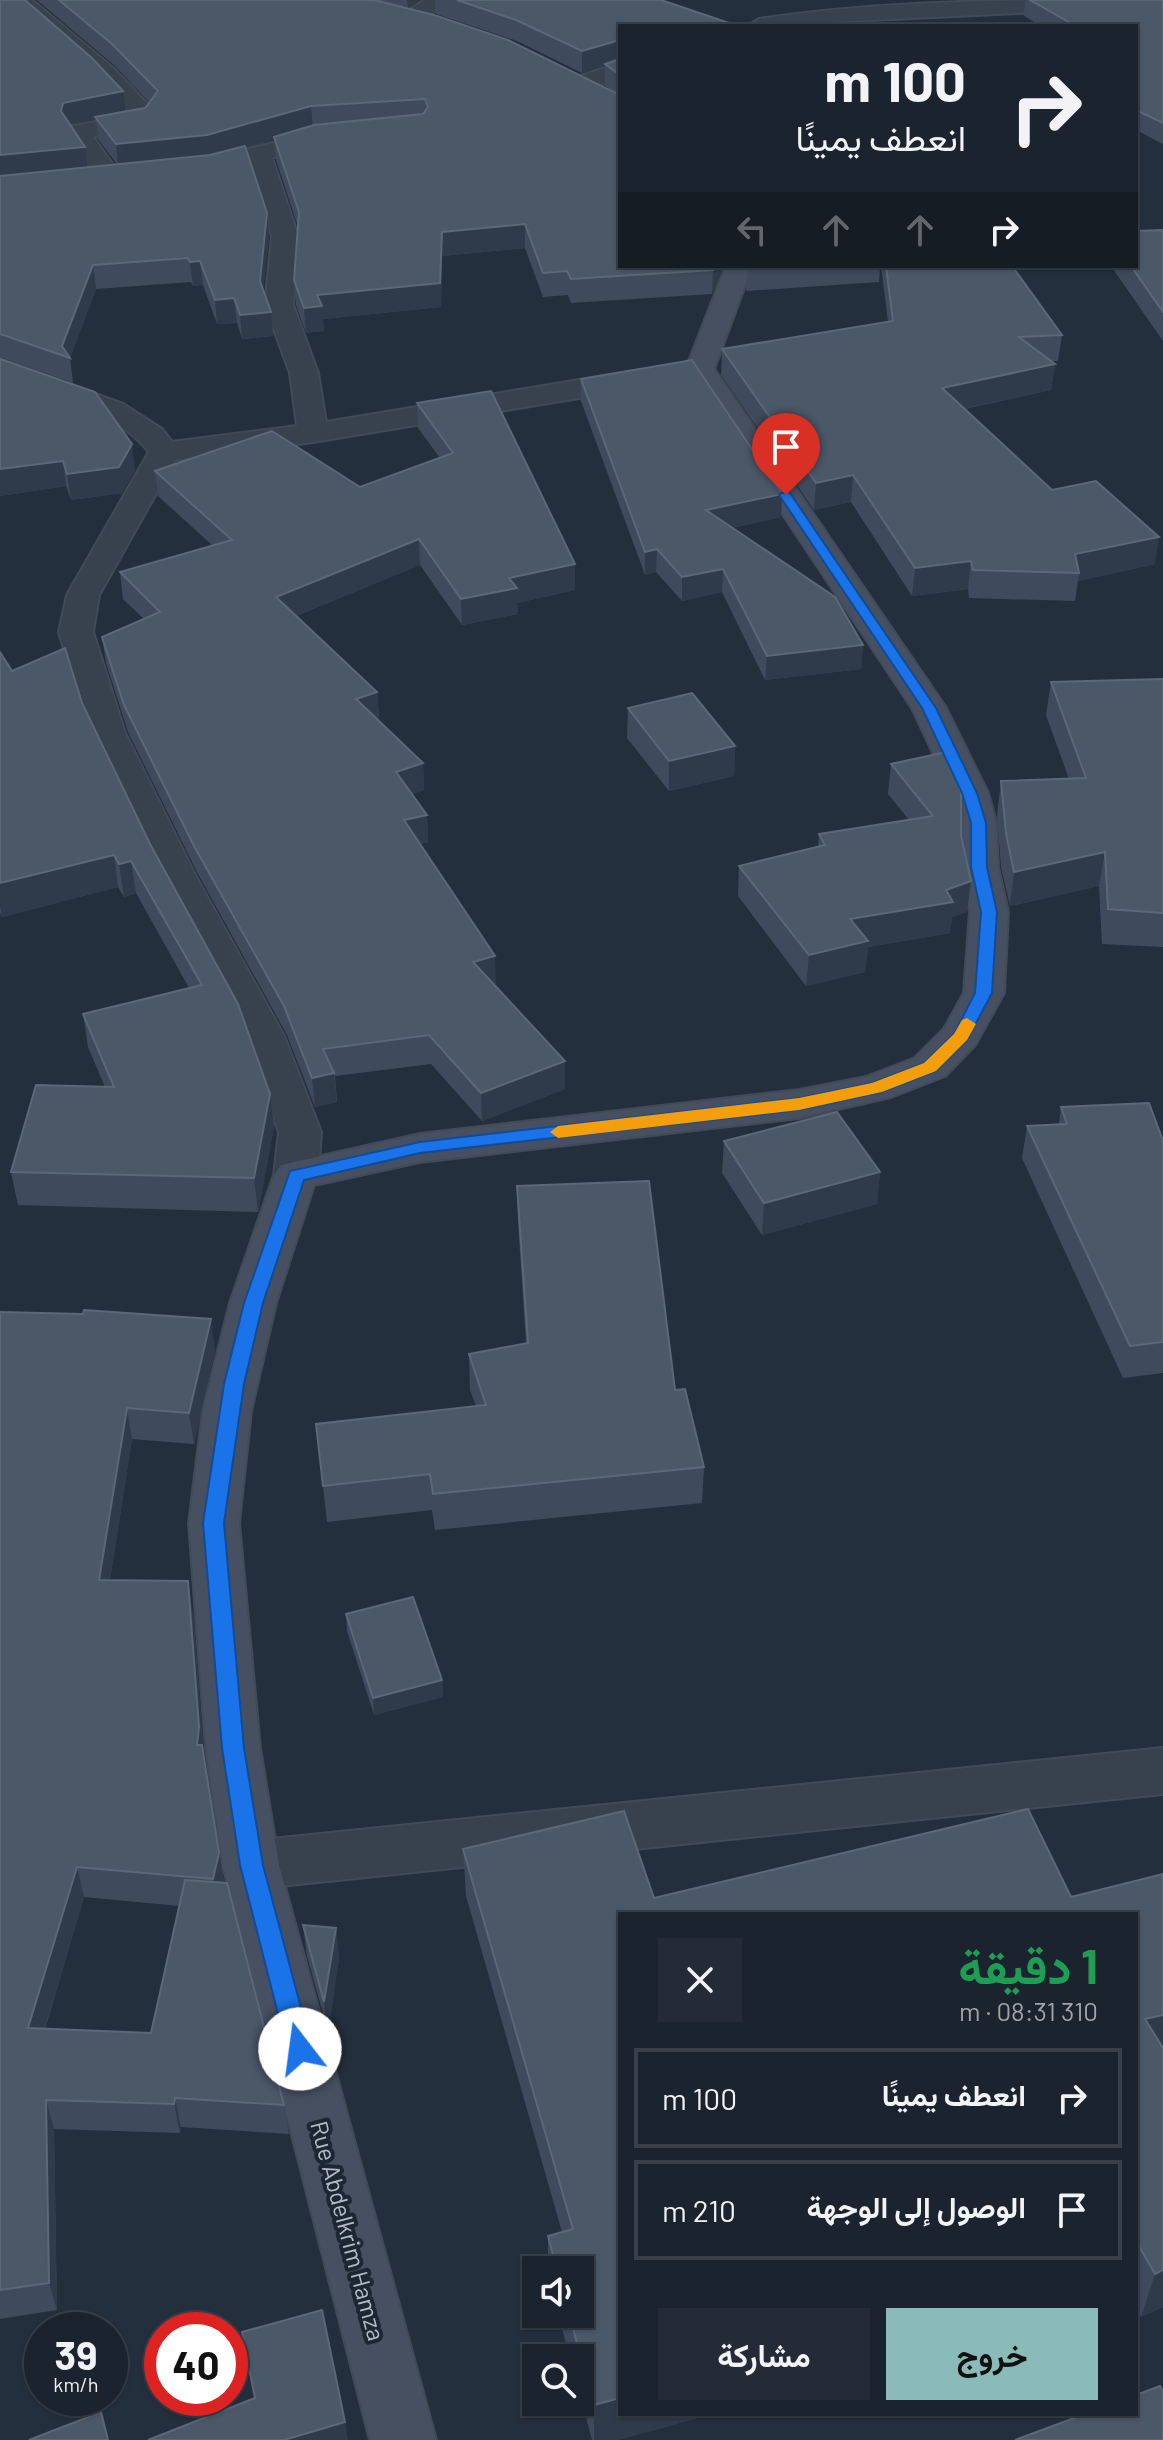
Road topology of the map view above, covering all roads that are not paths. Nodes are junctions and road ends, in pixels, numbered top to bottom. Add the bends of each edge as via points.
1 (19, 0) edge
2 (442, 0) edge
3 (1129, 0) edge
4 (766, 24) edge
5 (442, 28) edge
6 (618, 71) edge
7 (558, 73) edge
8 (580, 84) junction
9 (604, 99) edge
10 (360, 134) edge
11 (259, 156) junction
12 (162, 175) edge
13 (80, 182) edge
14 (738, 268) edge
15 (0, 368) edge
16 (700, 369) junction
17 (313, 433) junction
18 (164, 452) junction
19 (296, 1175) junction
20 (1163, 1771) edge
21 (251, 1865) junction
22 (403, 2440) edge

1 - 13 street via 146,115 138,122 78,132 123,179
2 - 5 street via 399,16
3 - 4 street via 1063,6 866,4
6 - 8 street
7 - 8 street
8 - 9 street
10 - 11 street via 313,138
11 - 12 street
11 - 17 street via 285,236 279,305 304,373
14 - 16 street
15 - 18 street via 109,410 157,439
16 - 17 street
16 - 19 street via 929,708 970,793 989,912 984,993 961,1036 930,1067 876,1088 799,1104 420,1148
17 - 18 street
18 - 19 street via 83,595 76,632 107,733 176,875 264,1036 300,1132
19 - 21 street, Rue Abdelkrim Hamza via 253,1303 231,1396 214,1523 233,1748
20 - 21 street
21 - 22 street, Rue Abdelkrim Hamza

